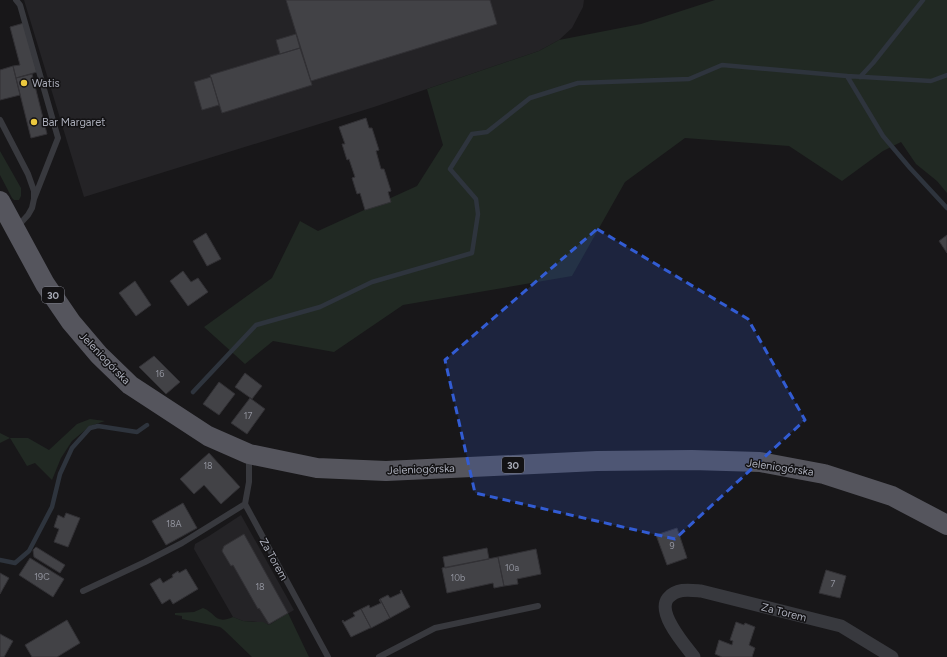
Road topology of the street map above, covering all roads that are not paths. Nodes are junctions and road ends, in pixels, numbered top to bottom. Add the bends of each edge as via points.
1 (16, 0) edge
2 (0, 120) edge
3 (34, 199) junction
4 (0, 201) edge
5 (15, 229) junction
6 (249, 454) junction
7 (244, 504) junction
8 (947, 525) edge
9 (83, 590) dead end
10 (538, 606) dead end
11 (328, 657) edge
12 (379, 657) edge
13 (694, 657) edge
14 (892, 657) edge

1 - 3 lane via 20,5 58,138
2 - 3 lane via 30,180
3 - 5 lane via 28,215
4 - 5 main road, Jeleniogórska / 30
5 - 6 main road, Jeleniogórska / 30 via 45,284 71,322 99,355 130,385 208,436
6 - 7 lane via 249,482
6 - 8 main road, Jeleniogórska / 30 via 317,468 386,471 597,461 760,462 824,474 892,496
7 - 9 lane via 182,543
7 - 11 lane, Za Torem
10 - 12 lane via 435,628
13 - 14 street, Za Torem via 676,634 665,608 666,601 683,590 841,626

